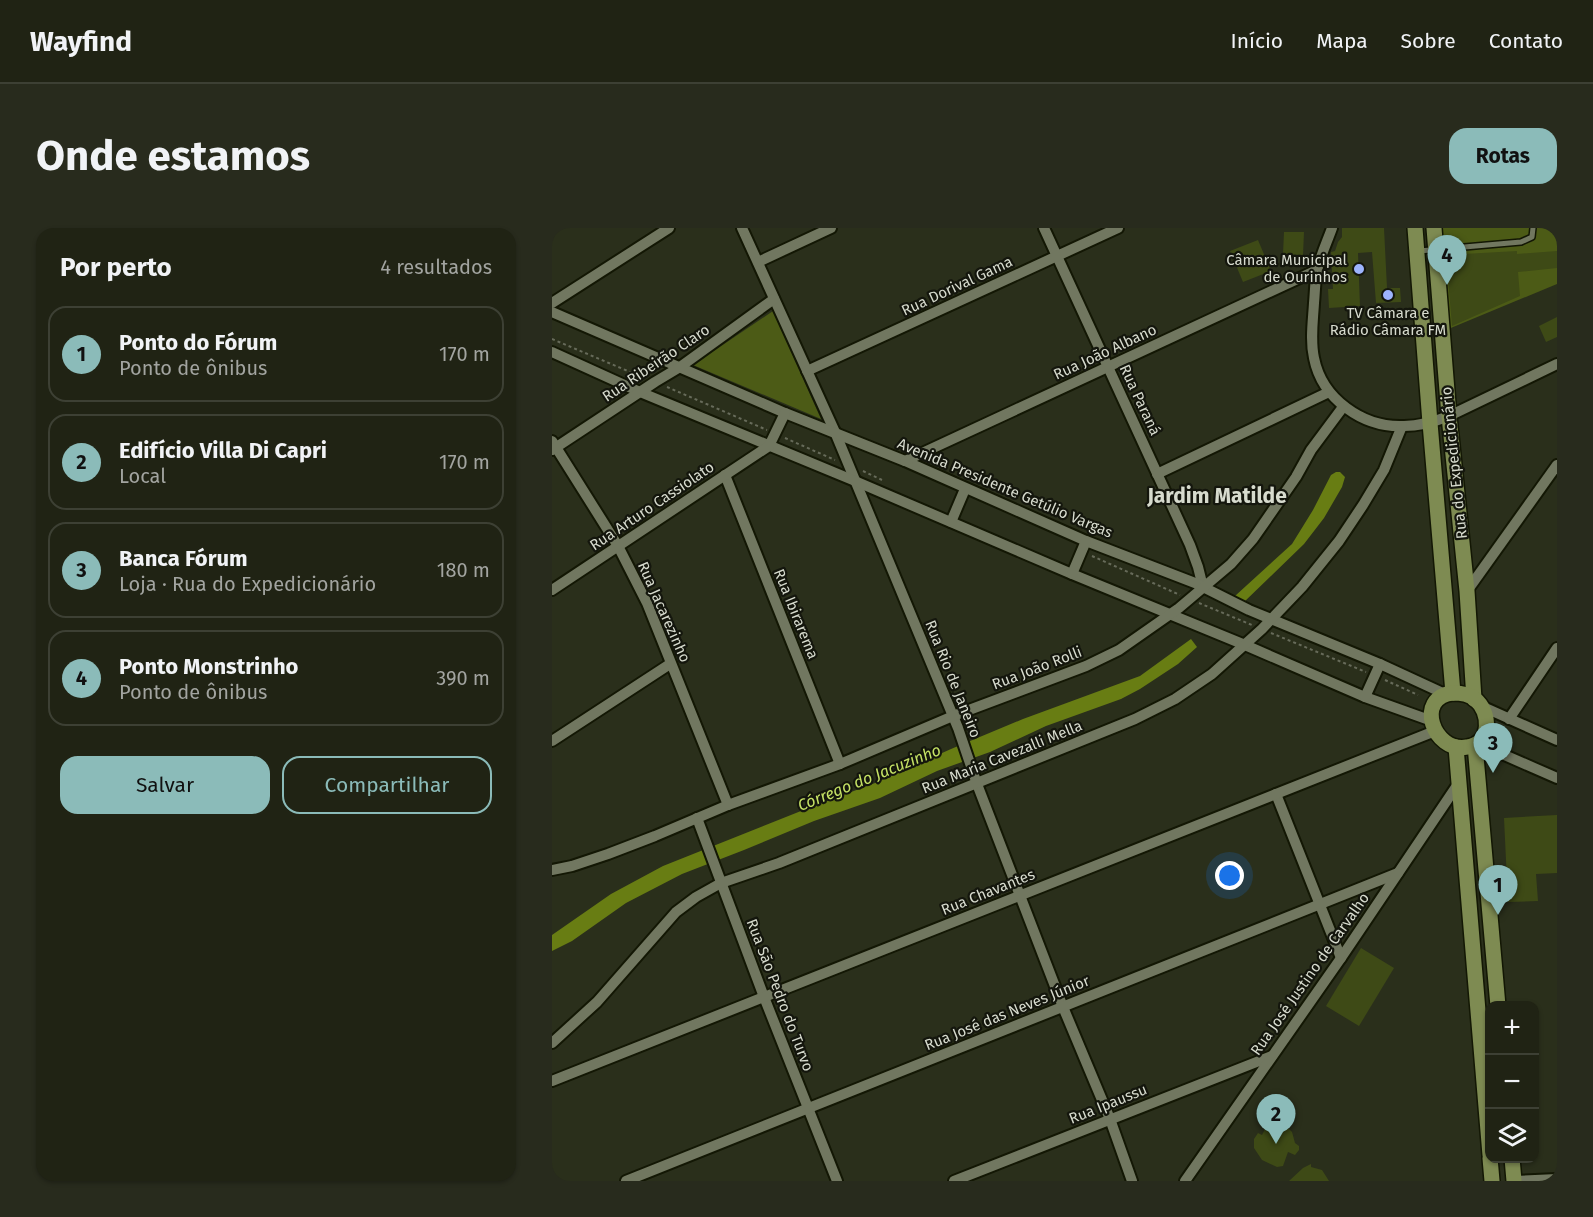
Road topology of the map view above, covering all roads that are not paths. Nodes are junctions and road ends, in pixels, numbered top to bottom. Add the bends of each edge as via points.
1 (669, 228) edge
2 (742, 228) edge
3 (831, 228) edge
4 (1044, 228) edge
5 (1118, 228) edge
6 (1332, 228) edge
7 (1415, 228) edge
8 (1434, 228) edge
9 (1533, 228) edge
10 (1436, 250) junction
11 (1417, 251) junction
12 (1057, 256) junction
13 (758, 262) junction
14 (1317, 270) junction
15 (774, 299) junction
16 (552, 303) edge
17 (1440, 307) junction
18 (1422, 309) junction
19 (552, 312) edge
20 (552, 352) edge
21 (1557, 364) edge
22 (680, 367) junction
23 (1108, 367) junction
24 (807, 371) junction
25 (640, 392) junction
26 (1329, 392) junction
27 (1343, 407) junction
28 (785, 413) junction
29 (1449, 416) junction
30 (1430, 423) junction
31 (1402, 426) junction
32 (835, 432) junction
33 (553, 446) edge
34 (769, 446) junction
35 (905, 461) junction
36 (1557, 465) edge
37 (1157, 474) junction
38 (725, 475) junction
39 (855, 481) junction
40 (965, 489) junction
41 (951, 522) junction
42 (1086, 541) junction
43 (618, 546) junction
44 (1463, 556) junction
45 (1441, 558) junction
46 (1072, 574) junction
47 (1203, 587) junction
48 (552, 590) edge
49 (1467, 591) junction
50 (1169, 614) junction
51 (1271, 620) junction
52 (1245, 645) junction
53 (1557, 648) edge
54 (670, 664) junction
55 (1380, 664) junction
56 (1449, 693) junction
57 (1365, 698) junction
58 (1477, 702) junction
59 (953, 716) junction
60 (1509, 719) junction
61 (1433, 726) junction
62 (1557, 740) edge
63 (552, 741) edge
64 (1476, 744) junction
65 (1456, 747) junction
66 (840, 764) junction
67 (1557, 778) edge
68 (977, 784) junction
69 (1458, 784) junction
70 (1276, 794) junction
71 (728, 805) junction
72 (697, 818) junction
73 (552, 870) edge
74 (1398, 873) junction
75 (721, 883) junction
76 (1020, 896) junction
77 (1320, 904) junction
78 (1341, 958) junction
79 (764, 997) junction
80 (1498, 1001) edge
81 (1063, 1007) junction
82 (1484, 1017) edge
83 (552, 1043) edge
84 (1272, 1055) junction
85 (552, 1081) edge
86 (808, 1109) junction
87 (1488, 1109) edge
88 (1110, 1119) junction
89 (1491, 1163) edge
90 (1513, 1163) edge
91 (1557, 1179) edge
92 (626, 1181) edge
93 (837, 1181) edge
94 (954, 1181) edge
95 (1132, 1181) edge
96 (1185, 1181) edge
97 (1492, 1181) edge
98 (1515, 1181) edge

1 - 16 street
2 - 13 street, Rua Rio de Janeiro
3 - 13 street
4 - 12 street, Rua Paraná
5 - 12 street, Rua Dorival Gama
6 - 14 street
7 - 11 main road, Rua do Expedicionário
8 - 10 main road, Rua do Expedicionário
9 - 10 lane via 1532,237 1521,242
10 - 11 lane
10 - 17 main road, Rua do Expedicionário
11 - 18 main road, Rua do Expedicionário
12 - 23 street, Rua Paraná
12 - 24 street, Rua Dorival Gama
13 - 15 street, Rua Rio de Janeiro
14 - 23 street, Rua João Albano
14 - 26 street via 1313,355
15 - 22 street, Rua Ribeirão Claro
15 - 24 street, Rua Rio de Janeiro
17 - 18 main road
17 - 29 main road, Rua do Expedicionário
18 - 30 main road, Rua do Expedicionário
19 - 22 street, Avenida Presidente Getúlio Vargas
20 - 25 street
21 - 29 street
22 - 25 street, Rua Ribeirão Claro
22 - 28 street, Avenida Presidente Getúlio Vargas
23 - 35 street, Rua João Albano
23 - 37 street, Rua Paraná
24 - 32 street, Rua Rio de Janeiro
25 - 33 street, Rua Ribeirão Claro
25 - 34 street
26 - 27 street
26 - 37 street
27 - 31 street via 1368,420
27 - 47 street, Rua João Rolli via 1253,538 1231,564
28 - 32 street, Avenida Presidente Getúlio Vargas
28 - 34 street
29 - 30 street
29 - 44 main road, Rua do Expedicionário
30 - 31 street
30 - 45 main road, Rua do Expedicionário
31 - 51 street, Rua Maria Cavezalli Mella via 1384,470 1339,541
32 - 35 street, Avenida Presidente Getúlio Vargas
32 - 39 street, Rua Rio de Janeiro
33 - 43 street, Rua Jacarezinho
34 - 38 street, Rua Arturo Cassiolato
34 - 39 street
35 - 40 street, Avenida Presidente Getúlio Vargas
36 - 49 street
37 - 47 street, Rua Paraná via 1190,545
38 - 43 street, Rua Arturo Cassiolato
38 - 66 street, Rua Ibirarema
39 - 41 street
39 - 59 street, Rua Rio de Janeiro
40 - 41 street
40 - 42 street, Avenida Presidente Getúlio Vargas
41 - 46 street
42 - 46 street
42 - 47 street, Avenida Presidente Getúlio Vargas
43 - 48 street, Rua Arturo Cassiolato
43 - 54 street, Rua Jacarezinho via 647,603
44 - 45 main road
44 - 49 main road, Rua do Expedicionário
45 - 56 main road, Rua do Expedicionário
46 - 50 street
47 - 50 street, Rua João Rolli
47 - 51 street, Avenida Presidente Getúlio Vargas
49 - 58 main road, Rua do Expedicionário
50 - 52 street
50 - 59 street, Rua João Rolli via 1119,650 1086,666
51 - 52 street, Rua Maria Cavezalli Mella
51 - 55 street, Avenida Presidente Getúlio Vargas
52 - 57 street
52 - 68 street, Rua Maria Cavezalli Mella via 1175,699
53 - 60 street
54 - 63 street
54 - 71 street, Rua Jacarezinho
55 - 56 street, Avenida Presidente Getúlio Vargas
55 - 57 street
56 - 58 main road via 1460,693
56 - 61 main road via 1433,705
57 - 61 street
58 - 60 street
58 - 64 main road via 1487,724
59 - 66 street, Rua João Rolli
59 - 68 street, Rua Rio de Janeiro
60 - 62 street
61 - 65 main road via 1444,741
61 - 70 street, Rua Chavantes
64 - 65 main road
64 - 67 street
64 - 80 main road
65 - 69 main road
66 - 71 street, Rua João Rolli
68 - 75 street, Rua Maria Cavezalli Mella
68 - 76 street, Rua Rio de Janeiro
69 - 74 street, Rua José Justino de Carvalho
69 - 82 main road
70 - 76 street, Rua Chavantes
70 - 77 street
71 - 72 street, Rua João Rolli
72 - 73 street, Rua João Rolli via 608,854
72 - 75 street, Rua São Pedro do Turvo
74 - 77 street, Rua José das Neves Júnior
74 - 78 street, Rua José Justino de Carvalho
75 - 79 street, Rua São Pedro do Turvo
75 - 83 street, Rua Maria Cavezalli Mella via 676,912 597,1002
76 - 79 street, Rua Chavantes
76 - 81 street, Rua Rio de Janeiro
77 - 78 street
77 - 81 street, Rua José das Neves Júnior
78 - 84 street, Rua José Justino de Carvalho
79 - 85 street, Rua Chavantes
79 - 86 street, Rua São Pedro do Turvo
81 - 86 street, Rua José das Neves Júnior
81 - 88 street, Rua Rio de Janeiro
82 - 87 main road
84 - 88 street, Rua Ipaussu
84 - 96 street, Rua José Justino de Carvalho
86 - 92 street, Rua José das Neves Júnior
86 - 93 street, Rua São Pedro do Turvo
88 - 94 street, Rua Ipaussu
88 - 95 street, Rua Rio de Janeiro
89 - 97 main road
90 - 98 main road
91 - 98 street

